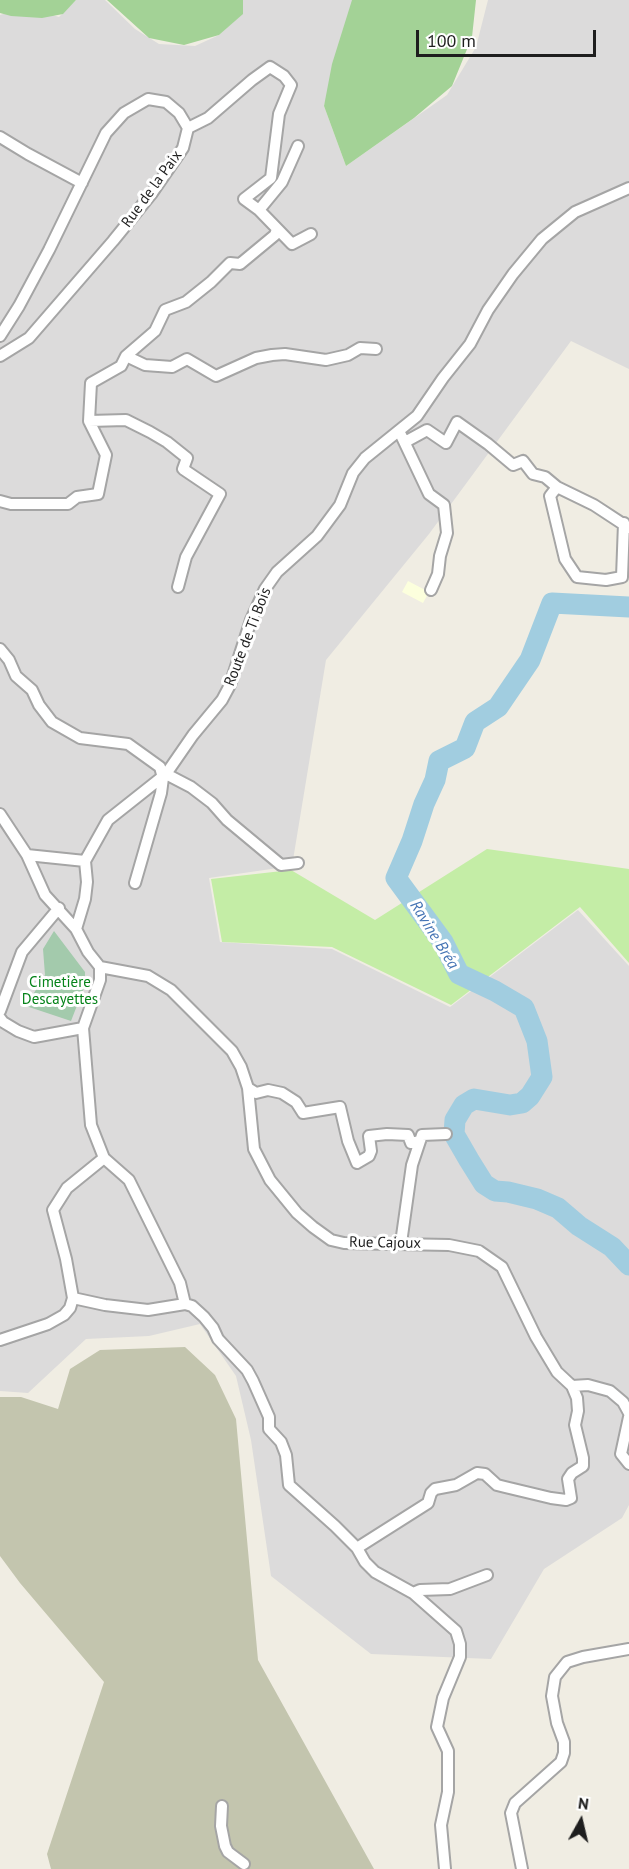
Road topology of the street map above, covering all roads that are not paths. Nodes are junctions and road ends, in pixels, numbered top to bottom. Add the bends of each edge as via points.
1 (188, 128) junction
2 (0, 136) edge
3 (298, 146) dead end
4 (82, 183) junction
5 (629, 188) edge
6 (259, 210) junction
7 (277, 229) junction
8 (311, 234) dead end
9 (0, 336) edge
10 (376, 349) dead end
11 (0, 356) edge
12 (126, 356) junction
13 (89, 421) junction
14 (399, 430) junction
15 (405, 442) junction
16 (557, 487) junction
17 (0, 501) edge
18 (626, 526) edge
19 (178, 587) dead end
20 (431, 590) dead end
21 (0, 649) edge
22 (164, 776) junction
23 (0, 814) edge
24 (27, 855) junction
25 (84, 861) junction
26 (298, 863) dead end
27 (135, 883) dead end
28 (59, 908) junction
29 (76, 929) junction
30 (100, 967) junction
31 (0, 1011) edge
32 (0, 1018) edge
33 (83, 1028) junction
34 (248, 1089) junction
35 (446, 1134) dead end
36 (420, 1141) junction
37 (104, 1158) junction
38 (400, 1244) junction
39 (73, 1298) junction
40 (184, 1304) junction
41 (0, 1340) edge
42 (572, 1386) junction
43 (629, 1415) edge
44 (629, 1464) edge
45 (357, 1548) junction
46 (487, 1575) dead end
47 (413, 1593) junction
48 (629, 1649) edge
49 (222, 1806) dead end
50 (244, 1864) dead end
51 (446, 1869) edge
52 (522, 1869) edge

1 - 4 street via 166,102 148,99 123,113 106,133
1 - 6 street via 208,118 270,67 284,76 291,86 279,114 271,178 244,199
1 - 11 street, Rue de la Paix via 183,148 113,241 29,338
2 - 4 street
3 - 6 street via 282,182
4 - 9 street
5 - 14 street, Route de Ti Bois via 575,212 542,239 513,274 470,344 417,416
6 - 7 street
7 - 8 street via 291,244
7 - 12 street via 275,236 240,264 230,263 186,302 165,310 155,331
10 - 12 street via 360,348 326,360 272,355 216,376 187,359 172,367 145,365
12 - 13 street via 121,366 92,383
13 - 17 street via 106,455 98,494 77,497 68,504
13 - 19 street via 126,420 150,432 187,458 183,469 220,494 186,556
14 - 15 street
14 - 22 street, Route de Ti Bois via 364,458 340,505 317,536 265,588 231,685
15 - 16 street via 427,430 446,443 457,422 513,465 523,461 533,474 545,477
15 - 20 street via 429,494 444,505 447,533
16 - 18 street
16 - 18 street via 550,496 565,560 577,577 622,578
21 - 22 street via 52,722 80,738 128,744 160,767
22 - 25 street, Route de Ti Bois via 108,820
22 - 26 street via 191,787 281,865
22 - 27 street
23 - 24 street
24 - 25 street
24 - 28 street via 45,895
25 - 29 street via 87,882
28 - 29 street
28 - 31 street via 22,952
29 - 30 street
30 - 33 street via 100,980
30 - 34 street, Rue Cajoux via 148,976 171,990 232,1051
32 - 33 street via 34,1037
33 - 37 street via 91,1125
34 - 36 street via 282,1094 296,1102 303,1113 340,1107 357,1162 369,1155 369,1136 408,1136 411,1143
34 - 38 street, Rue Cajoux via 254,1149 270,1180 297,1213 331,1239 344,1243
35 - 36 street via 422,1135
36 - 38 street
37 - 39 street via 67,1188 53,1210
37 - 40 street via 129,1180 180,1283
38 - 42 street, Rue Cajoux via 449,1245 479,1251 502,1267 536,1337 557,1372
39 - 40 street via 148,1310
39 - 41 street via 64,1316
40 - 45 street via 204,1317 254,1381 269,1417 269,1429 286,1455 289,1485
42 - 43 street via 588,1385 610,1391
42 - 45 street via 577,1398 575,1425 583,1466 568,1479 571,1498 551,1498 496,1485 477,1473 463,1482 435,1489 428,1503
43 - 44 street via 621,1455
45 - 47 street via 375,1572
46 - 47 street via 450,1589
47 - 51 street via 456,1631 460,1644 460,1657 443,1698 437,1727 448,1751 448,1792 441,1825
48 - 52 street via 567,1662 555,1677 552,1696 564,1754 561,1762 515,1803 511,1813
49 - 50 street via 220,1826 225,1846

